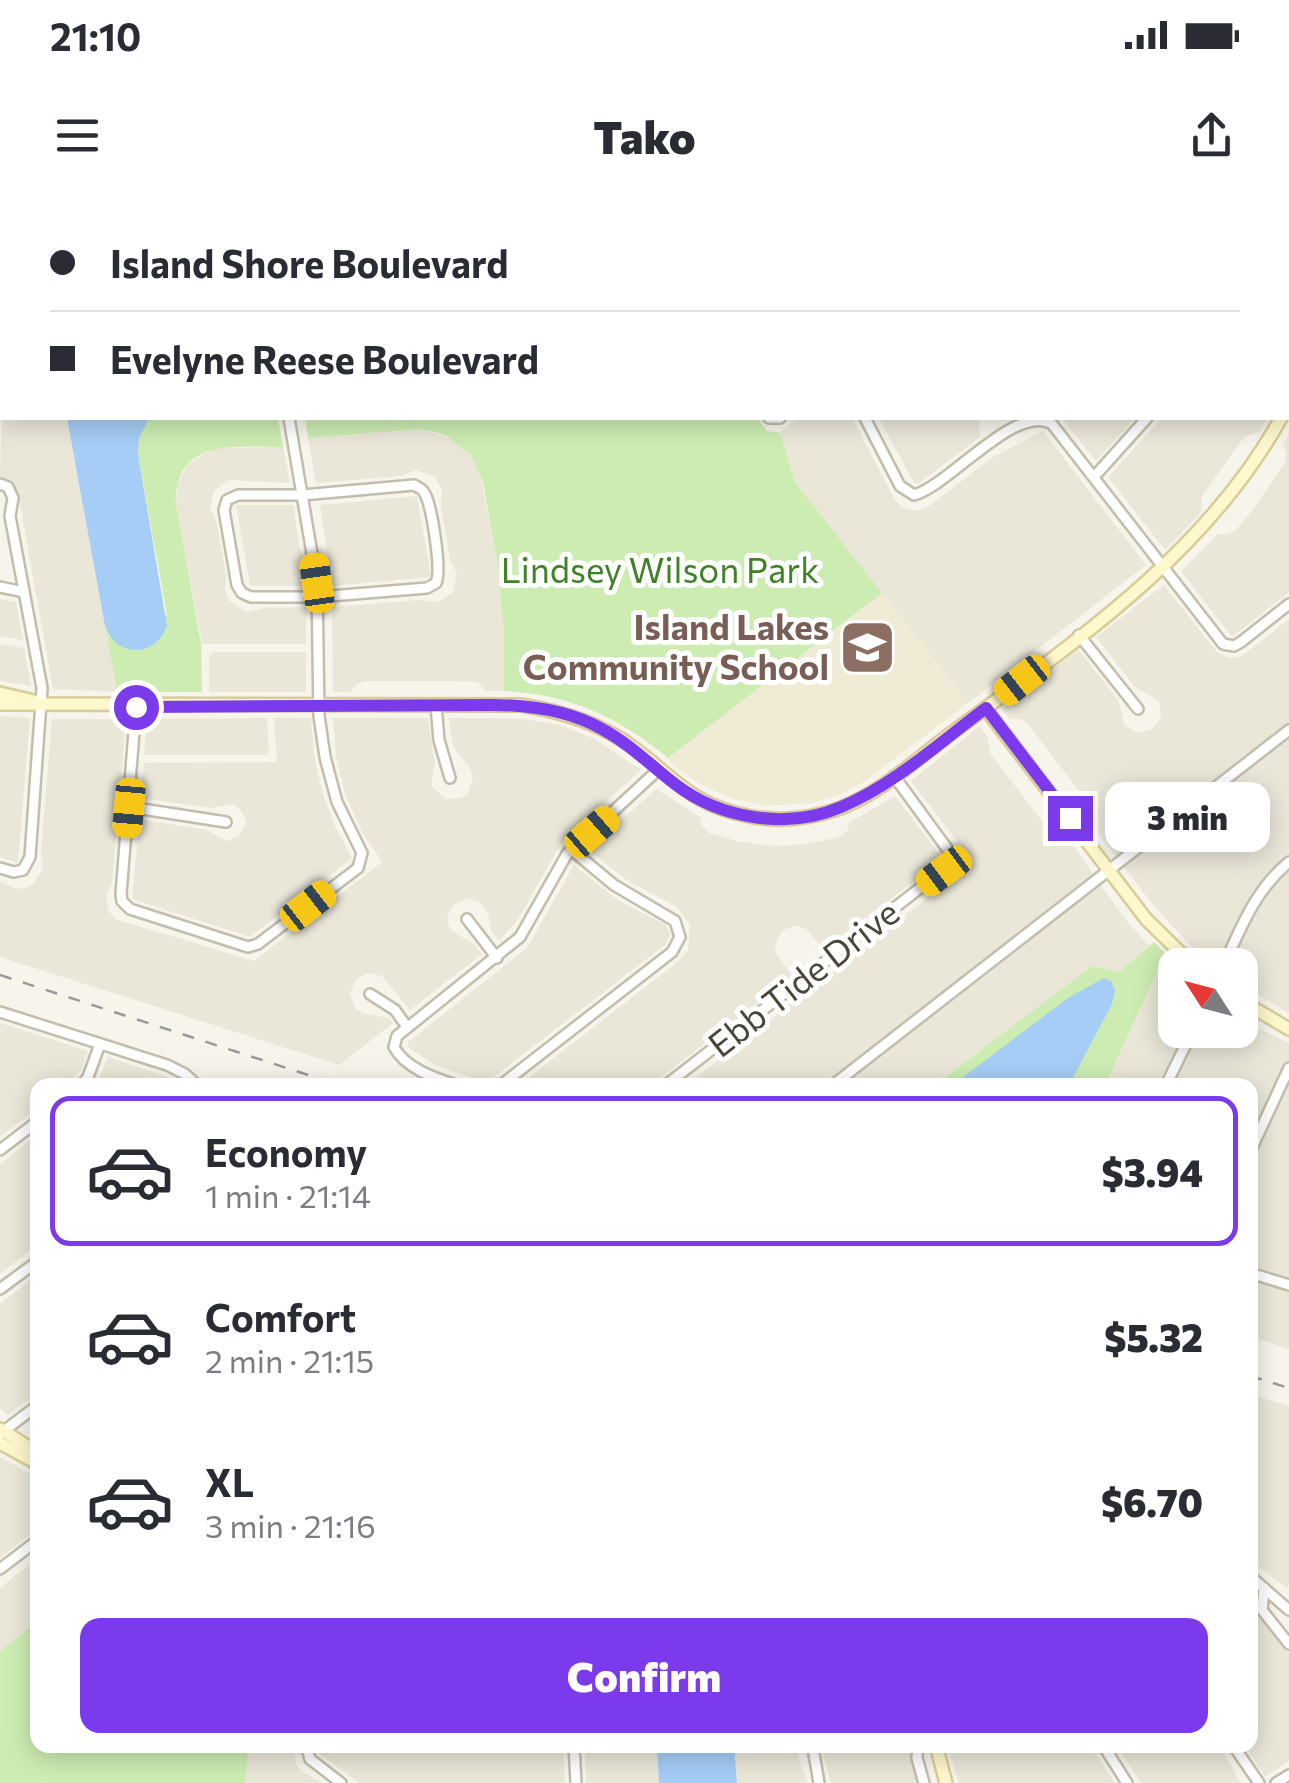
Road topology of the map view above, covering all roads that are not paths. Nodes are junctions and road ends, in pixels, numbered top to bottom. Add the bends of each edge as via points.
1 (290, 420) edge
2 (866, 420) edge
3 (1036, 420) edge
4 (1041, 420) edge
5 (1145, 420) edge
6 (1280, 420) edge
7 (1094, 477) junction
8 (0, 484) edge
9 (302, 495) junction
10 (5, 514) edge
11 (1164, 568) junction
12 (0, 587) edge
13 (24, 592) junction
14 (318, 597) junction
15 (1289, 604) edge
16 (1079, 635) junction
17 (0, 693) edge
18 (43, 703) junction
19 (0, 704) edge
20 (436, 705) junction
21 (319, 706) junction
22 (136, 707) junction
23 (986, 708) junction
24 (1138, 708) dead end
25 (1289, 730) edge
26 (658, 770) junction
27 (894, 776) junction
28 (450, 778) dead end
29 (129, 808) junction
30 (226, 822) dead end
31 (572, 850) junction
32 (1289, 862) edge
33 (0, 868) edge
34 (1108, 870) junction
35 (467, 920) dead end
36 (1176, 948) edge
37 (1232, 948) edge
38 (497, 958) junction
39 (370, 994) dead end
40 (1258, 1011) edge
41 (0, 1012) edge
42 (407, 1027) junction
43 (1289, 1029) edge
44 (100, 1044) junction
45 (1184, 1048) edge
46 (1289, 1068) edge
47 (87, 1078) edge
48 (190, 1078) edge
49 (440, 1078) edge
50 (511, 1078) edge
51 (675, 1078) edge
52 (843, 1078) edge
53 (1169, 1078) edge
54 (30, 1126) edge
55 (1258, 1135) edge
56 (0, 1150) edge
57 (30, 1268) edge
58 (1258, 1275) edge
59 (1289, 1285) edge
60 (0, 1289) edge
61 (30, 1411) edge
62 (1, 1434) edge
63 (30, 1448) edge
64 (30, 1458) edge
65 (30, 1546) edge
66 (0, 1569) edge
67 (1258, 1583) edge
68 (1264, 1588) junction
69 (1287, 1605) edge
70 (1289, 1644) edge
71 (308, 1753) edge
72 (574, 1753) edge
73 (813, 1753) edge
74 (917, 1753) edge
75 (938, 1753) edge
76 (1108, 1753) edge
77 (1238, 1753) edge
78 (1289, 1775) edge
79 (341, 1783) edge
80 (576, 1783) edge
81 (819, 1783) edge
82 (924, 1783) edge
83 (946, 1783) edge
84 (1127, 1783) edge
85 (1258, 1783) edge
86 (1276, 1783) edge

1 - 9 street
2 - 3 street via 900,486 921,494 993,441
4 - 7 street via 1052,424
5 - 7 street
6 - 11 street via 1224,504
7 - 11 street
8 - 10 street via 14,498
9 - 14 street
9 - 14 street via 238,494 224,510 242,593
9 - 14 street via 420,488 440,571 427,588
10 - 13 street
11 - 15 street via 1226,646
11 - 16 street
12 - 13 street
13 - 18 street
14 - 21 street
16 - 23 street
16 - 24 street
17 - 18 street
18 - 19 street
18 - 22 street
18 - 33 street via 30,856 23,870
20 - 21 street
20 - 26 street via 522,705 574,716 622,740
20 - 28 street
21 - 22 street
21 - 29 street via 332,788 362,862 258,944 243,946 124,906
22 - 29 street
23 - 27 street
23 - 34 street
25 - 34 street
26 - 27 street via 703,802 775,820 839,808
26 - 31 street
27 - 51 street, Ebb Tide Drive via 951,854 951,864
29 - 30 street
31 - 38 street via 526,928
31 - 50 street via 614,885 670,917 680,932 678,943
32 - 37 street via 1252,904
34 - 36 street
34 - 52 street
35 - 38 street
38 - 42 street
39 - 42 street
40 - 43 street
41 - 44 street
42 - 49 street via 397,1036 398,1054
44 - 47 street
44 - 48 street
45 - 53 street
46 - 55 street
54 - 56 street
57 - 60 street
58 - 59 street
61 - 62 street
62 - 63 street
62 - 64 street
65 - 66 street
67 - 68 street
68 - 69 street
68 - 70 street via 1262,1610
71 - 79 street
72 - 80 street
73 - 81 street
74 - 82 street
75 - 83 street
76 - 84 street
77 - 85 street
78 - 86 street

